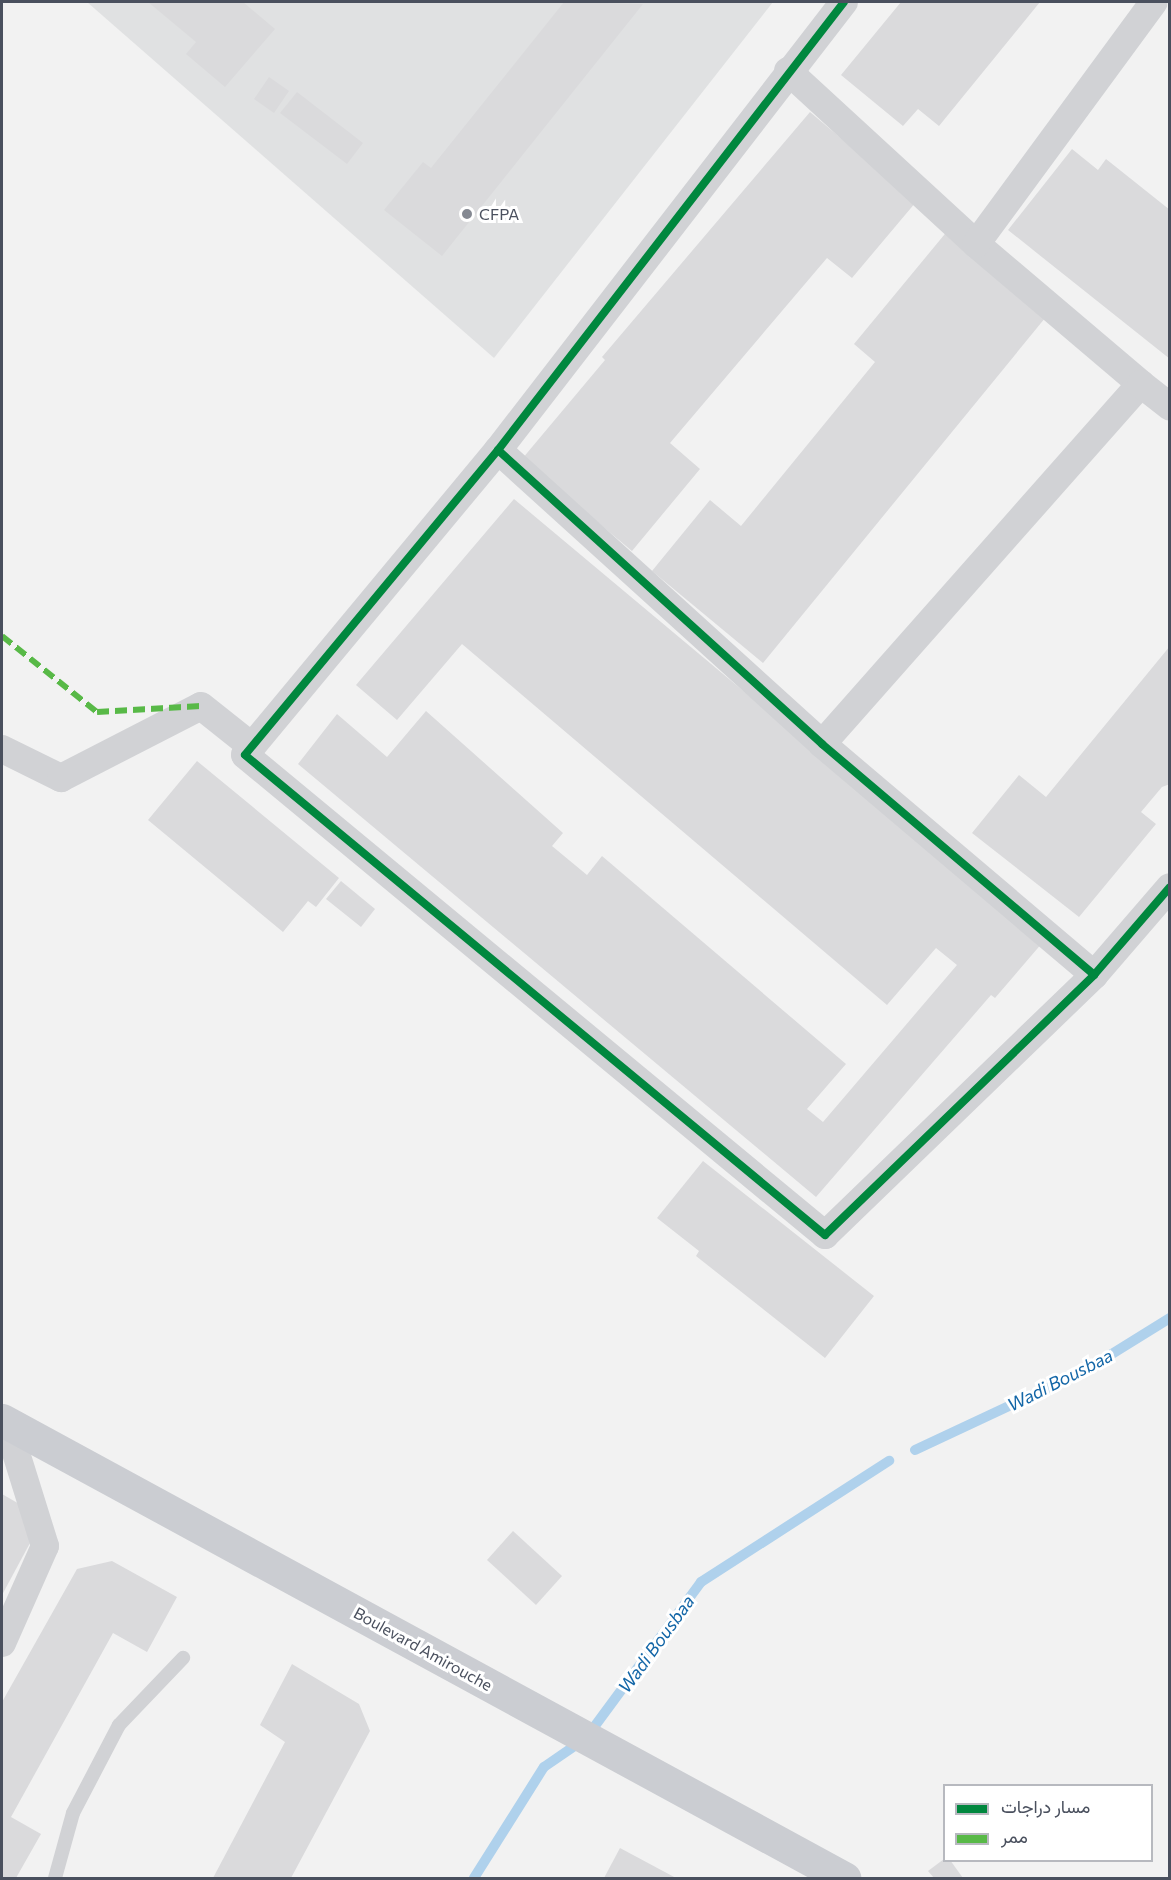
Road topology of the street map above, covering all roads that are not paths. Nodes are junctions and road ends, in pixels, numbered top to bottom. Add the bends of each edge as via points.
1 (844, 2) edge
2 (1154, 2) edge
3 (788, 71) junction
4 (976, 244) junction
5 (1141, 384) junction
6 (1170, 407) edge
7 (498, 450) junction
8 (822, 744) junction
9 (250, 745) junction
10 (2, 749) edge
11 (1170, 887) edge
12 (1094, 975) junction
13 (4, 1422) edge
14 (2, 1643) edge
15 (183, 1658) dead end
16 (55, 1878) edge
17 (843, 1878) edge

1 - 3 street
2 - 4 street
3 - 4 street
3 - 7 street
4 - 5 street
5 - 6 street
5 - 8 street
7 - 8 street
7 - 9 street
8 - 12 street
9 - 10 street via 201,706 61,778
9 - 12 street via 245,755 825,1235
11 - 12 street
13 - 14 street via 45,1546
13 - 17 main road, Boulevard Amirouche
15 - 16 lane via 119,1725 73,1813

